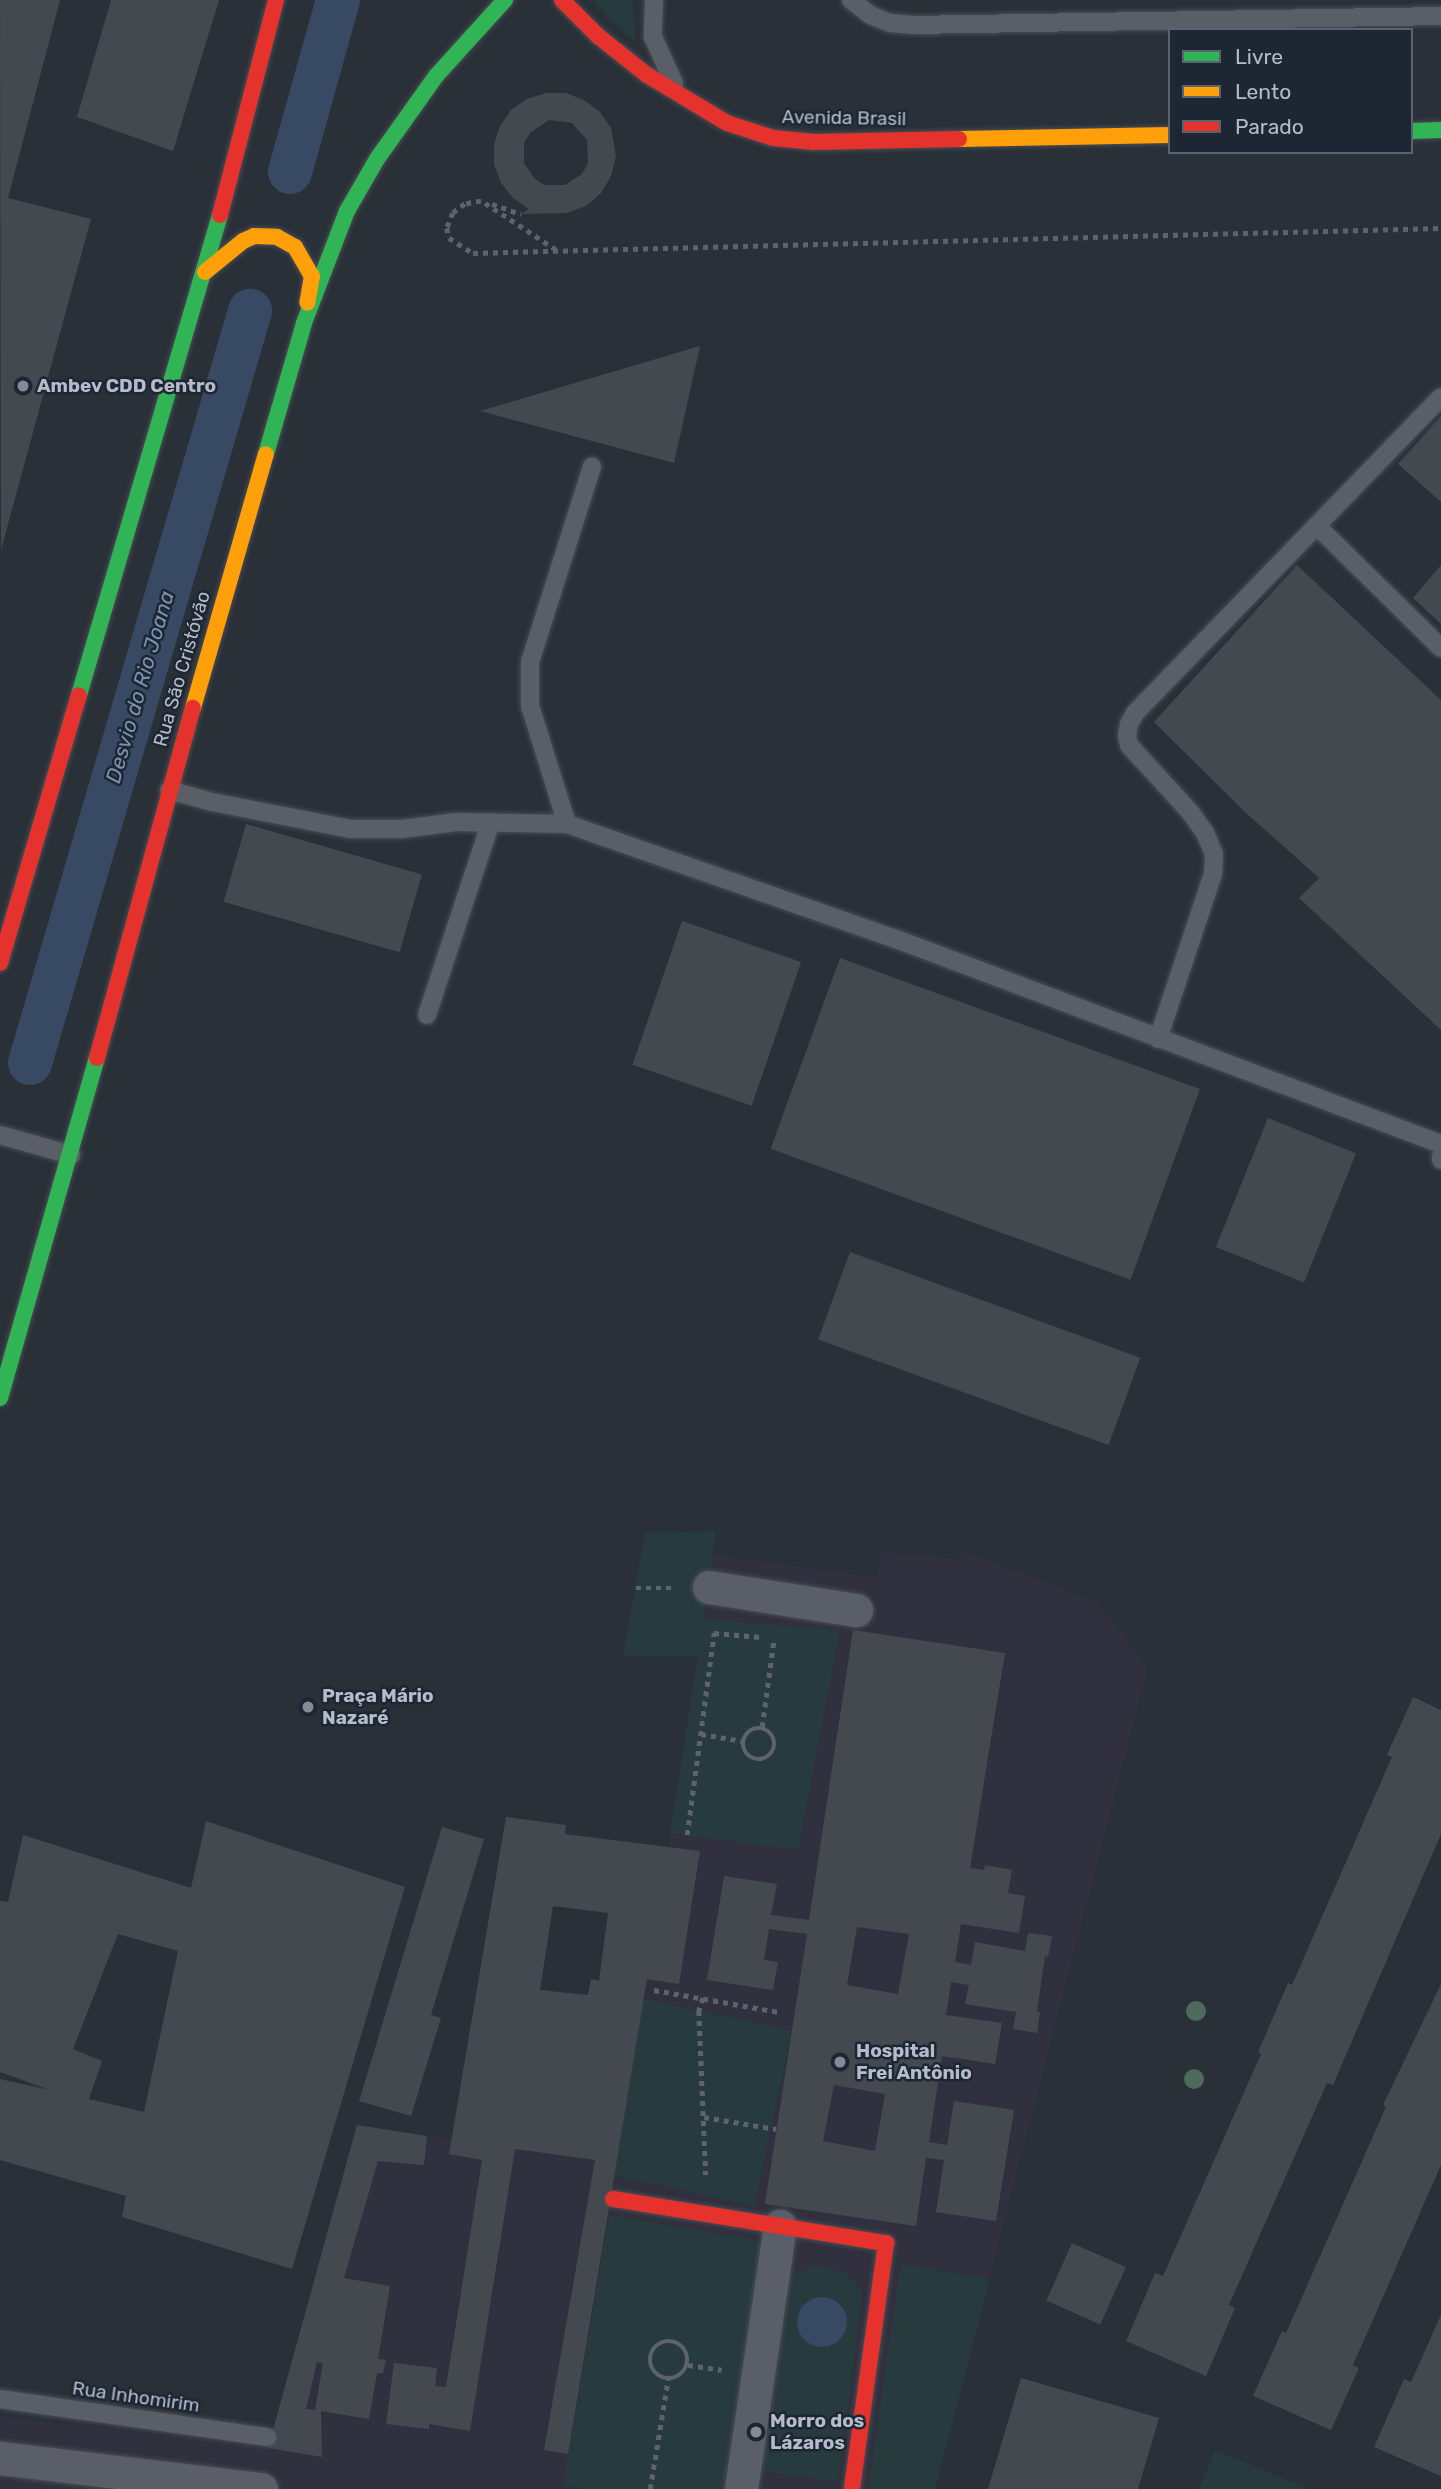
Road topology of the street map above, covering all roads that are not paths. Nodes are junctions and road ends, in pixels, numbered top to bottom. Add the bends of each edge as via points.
1 (276, 0) edge
2 (505, 0) edge
3 (562, 0) edge
4 (654, 0) edge
5 (851, 0) edge
6 (1441, 16) edge
7 (685, 99) junction
8 (1413, 131) edge
9 (1441, 131) edge
10 (1168, 135) edge
11 (205, 272) junction
12 (304, 323) junction
13 (1441, 397) edge
14 (592, 467) dead end
15 (1317, 526) junction
16 (1441, 648) edge
17 (169, 790) junction
18 (490, 824) junction
19 (567, 824) junction
20 (0, 963) edge
21 (427, 1015) dead end
22 (1158, 1039) junction
23 (0, 1135) edge
24 (1441, 1144) edge
25 (71, 1155) junction
26 (5, 1369) edge
27 (0, 1398) edge
28 (709, 1587) dead end
29 (856, 1610) dead end
30 (613, 2199) dead end
31 (780, 2226) junction
32 (0, 2399) edge
33 (267, 2437) dead end
34 (0, 2458) edge
35 (261, 2489) edge
36 (741, 2489) edge
37 (852, 2489) edge

1 - 11 street
2 - 12 street, Rua São Cristóvão via 436,76 377,159 347,211
3 - 7 street, Avenida Brasil via 621,57
4 - 7 lane via 653,37
5 - 6 lane via 870,15 911,25
7 - 10 street, Avenida Brasil via 727,123 773,138 814,142
8 - 9 street
11 - 12 street via 214,261 254,236 286,241 302,255 312,276
11 - 20 street
12 - 17 street, Rua São Cristóvão
13 - 15 lane
14 - 19 lane via 530,662 530,706
15 - 16 lane
15 - 22 lane via 1129,724 1129,745 1191,813 1214,855 1213,874
17 - 18 lane via 351,830
17 - 25 street, Rua São Cristóvão
18 - 19 lane
18 - 21 lane
19 - 22 lane via 896,939
22 - 24 lane
23 - 25 lane
25 - 26 street, Rua São Cristóvão
26 - 27 street, Rua São Cristóvão
28 - 29 street
30 - 31 street
31 - 36 street
31 - 37 street via 886,2243
32 - 33 lane, Rua Inhomirim
34 - 35 street

